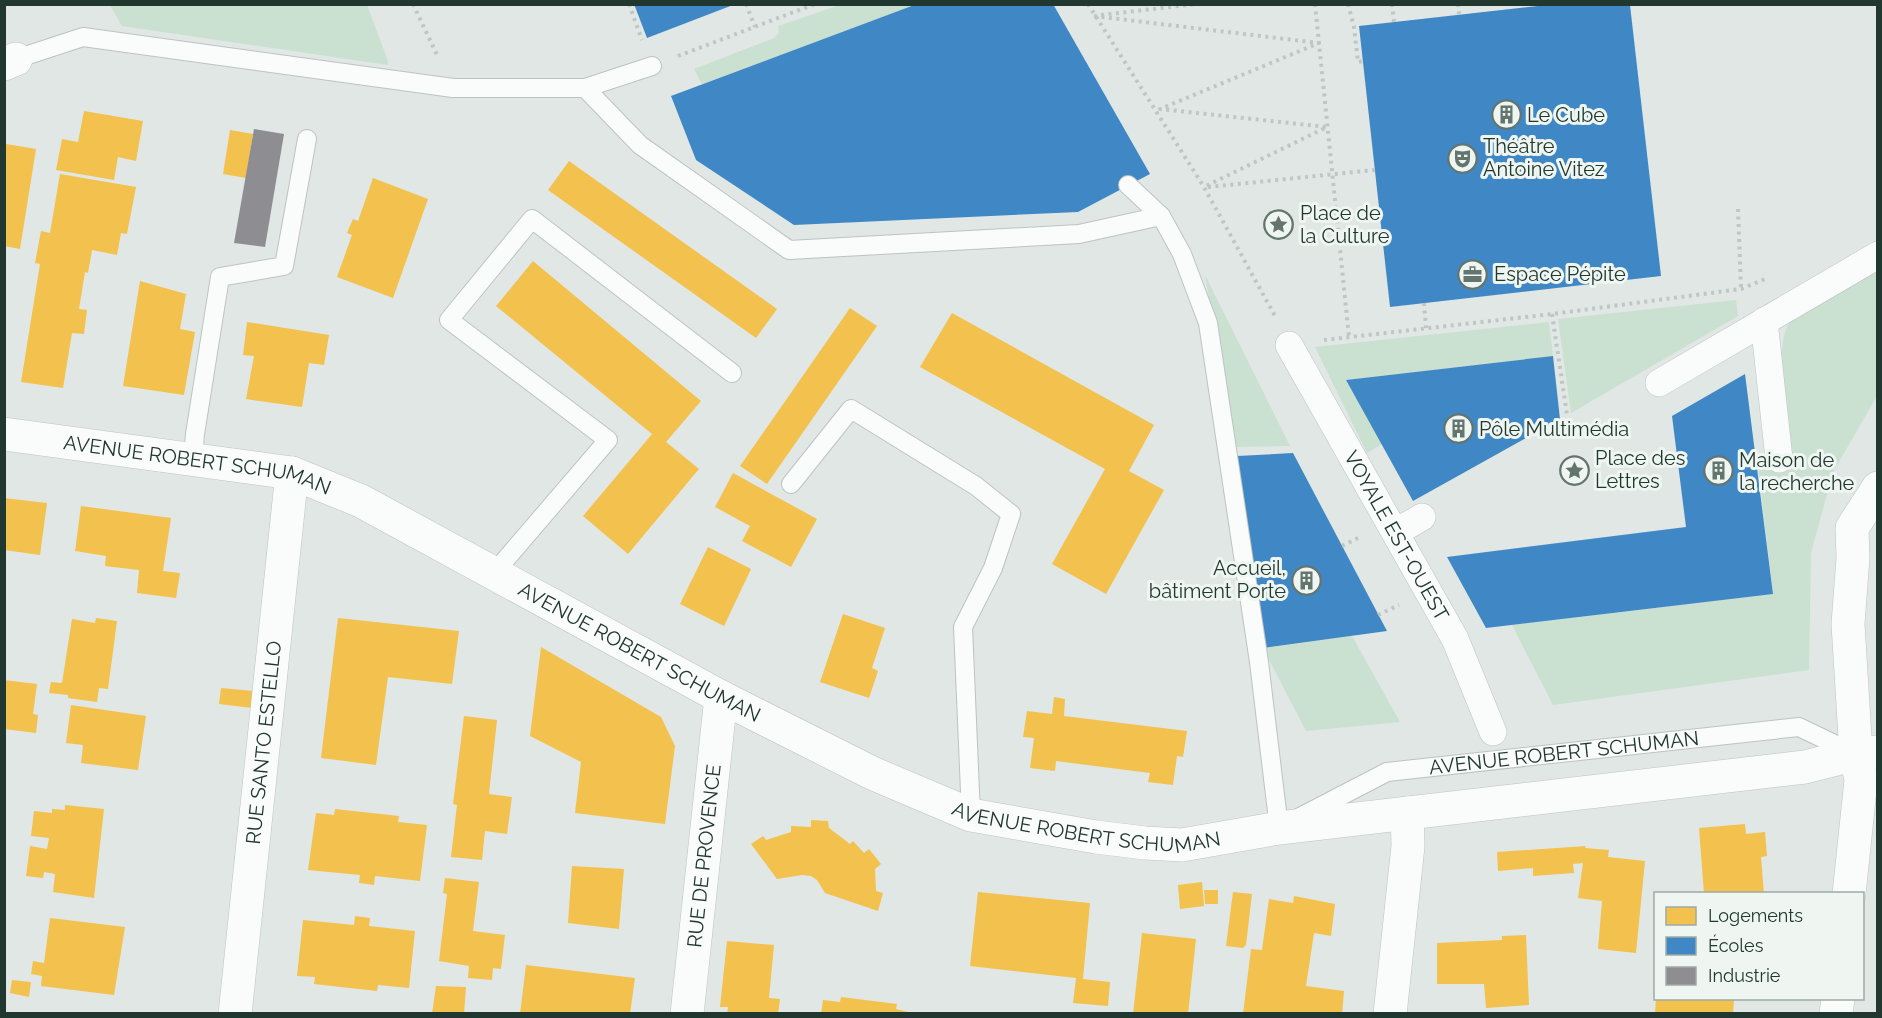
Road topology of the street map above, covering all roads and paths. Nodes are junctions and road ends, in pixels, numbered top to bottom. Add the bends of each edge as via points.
1 (413, 4) edge
2 (629, 4) edge
3 (746, 4) edge
4 (815, 4) edge
5 (1088, 4) edge
6 (1196, 4) edge
7 (1315, 4) edge
8 (1348, 4) edge
9 (1392, 4) edge
10 (1458, 4) edge
11 (1459, 14) dead end
12 (1094, 16) junction
13 (1394, 22) dead end
14 (755, 27) junction
15 (1319, 43) junction
16 (10, 61) edge
17 (1363, 61) dead end
18 (652, 66) junction
19 (453, 88) junction
20 (585, 88) junction
21 (1328, 127) junction
22 (307, 138) dead end
23 (1375, 170) dead end
24 (1332, 174) junction
25 (1128, 185) dead end
26 (1204, 187) junction
27 (1738, 209) dead end
28 (1161, 216) junction
29 (1878, 255) edge
30 (1424, 303) dead end
31 (1552, 314) junction
32 (1764, 321) junction
33 (1426, 328) junction
34 (1285, 335) joint
35 (1349, 337) junction
36 (1322, 340) dead end
37 (732, 373) dead end
38 (1659, 383) dead end
39 (1567, 415) dead end
40 (4, 434) edge
41 (193, 459) junction
42 (1779, 459) dead end
43 (292, 473) junction
44 (791, 484) dead end
45 (1878, 488) edge
46 (1422, 517) dead end
47 (1396, 532) junction
48 (1865, 556) edge
49 (494, 573) junction
50 (722, 697) junction
51 (1493, 732) dead end
52 (1867, 753) edge
53 (1407, 813) junction
54 (971, 815) junction
55 (1279, 828) junction
56 (1849, 892) edge
57 (235, 1014) edge
58 (687, 1014) edge
59 (1390, 1014) edge

1 - 19 path
2 - 18 path
3 - 14 path
4 - 14 path
5 - 12 path
6 - 12 path
7 - 15 path
8 - 17 path via 1358,62
9 - 13 path
10 - 11 path
12 - 15 path
12 - 26 path
14 - 18 path
15 - 21 path
15 - 21 path via 1160,109
16 - 19 lane via 83,37
18 - 20 lane
19 - 20 lane
20 - 28 lane via 640,145 789,250 1079,234
21 - 24 path
21 - 26 path
22 - 41 lane via 284,266 220,277
23 - 24 path
24 - 26 path
24 - 35 path
25 - 28 lane
26 - 34 path
27 - 31 path via 1741,289
28 - 55 lane via 1182,254 1208,323 1259,662
29 - 32 street
30 - 33 path
31 - 33 path
31 - 39 path
32 - 38 street
32 - 42 street
33 - 35 path
34 - 47 street, VOYALE EST-OUEST
35 - 36 path
37 - 49 lane via 532,219 449,320 608,440
40 - 41 street, AVENUE ROBERT SCHUMAN
41 - 43 street, AVENUE ROBERT SCHUMAN
43 - 49 street, AVENUE ROBERT SCHUMAN via 361,501
43 - 57 street, RUE SANTO ESTELLO
44 - 54 lane via 851,409 976,486 1011,514 993,568 963,627
45 - 48 street via 1852,528
46 - 47 street
47 - 51 street, VOYALE EST-OUEST via 1455,639
48 - 52 street via 1848,624
49 - 50 street, AVENUE ROBERT SCHUMAN
50 - 54 street, AVENUE ROBERT SCHUMAN via 872,773
50 - 58 street, RUE DE PROVENCE
52 - 53 street, AVENUE ROBERT SCHUMAN via 1805,767
52 - 55 lane, AVENUE ROBERT SCHUMAN via 1799,727 1387,772
52 - 56 street
53 - 55 street, AVENUE ROBERT SCHUMAN
53 - 59 street via 1408,846
54 - 55 street, AVENUE ROBERT SCHUMAN via 1096,837 1182,845

